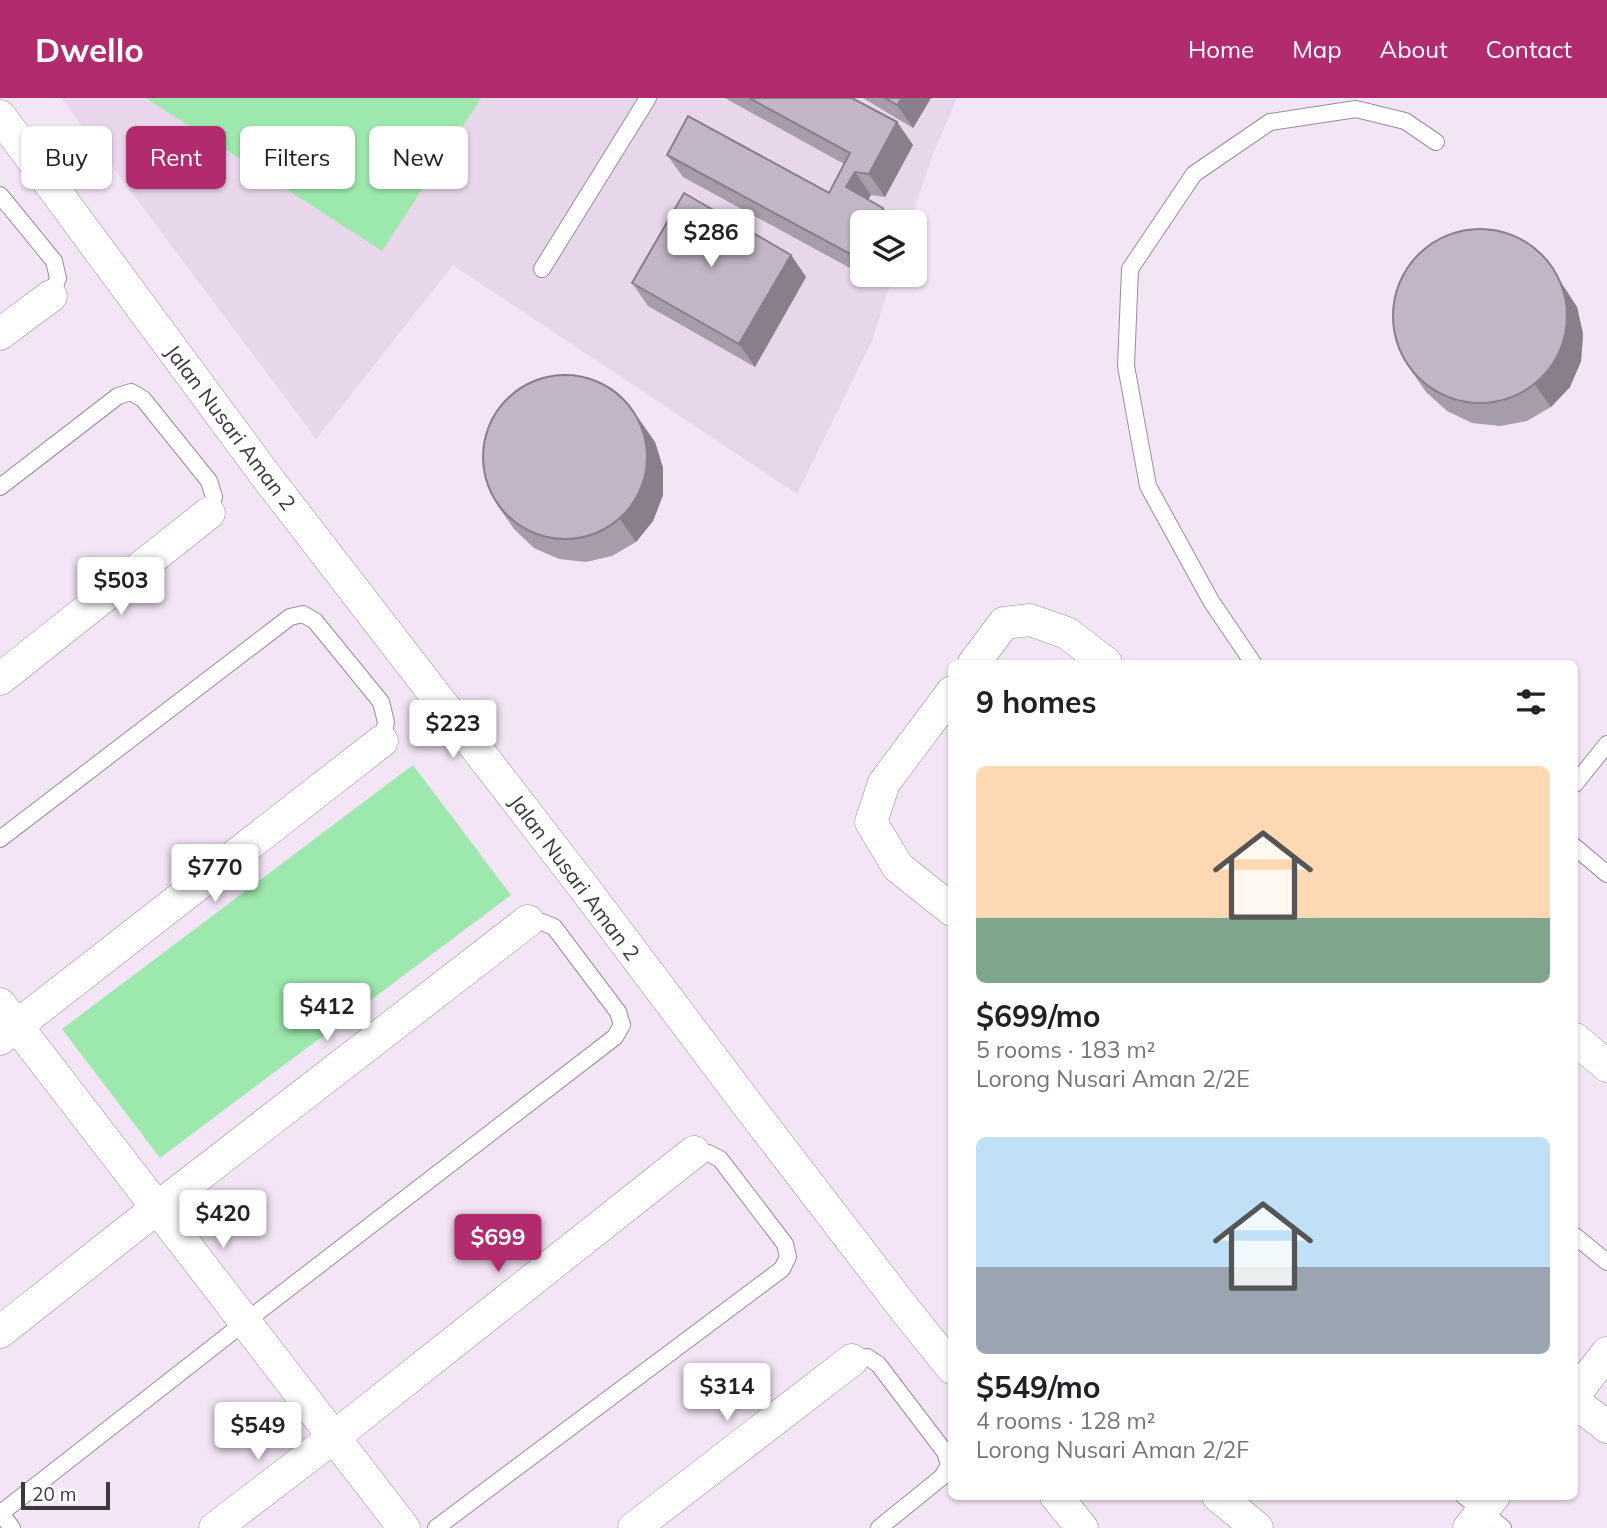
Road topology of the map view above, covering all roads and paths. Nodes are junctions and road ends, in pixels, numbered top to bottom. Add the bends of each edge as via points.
1 (648, 98) edge
2 (0, 116) edge
3 (1436, 142) dead end
4 (0, 195) edge
5 (542, 269) dead end
6 (51, 296) joint
7 (0, 334) edge
8 (0, 487) edge
9 (209, 513) joint
10 (976, 660) edge
11 (1102, 660) edge
12 (1251, 660) edge
13 (0, 679) edge
14 (944, 709) edge
15 (382, 741) joint
16 (1607, 744) edge
17 (1578, 780) edge
18 (0, 839) edge
19 (1578, 850) edge
20 (1607, 874) edge
21 (948, 907) edge
22 (528, 921) joint
23 (5, 1023) edge
24 (1578, 1042) edge
25 (1607, 1066) edge
26 (694, 1152) joint
27 (157, 1208) junction
28 (1578, 1238) edge
29 (1607, 1262) edge
30 (245, 1322) junction
31 (0, 1332) edge
32 (1607, 1353) edge
33 (852, 1360) joint
34 (948, 1363) edge
35 (1578, 1390) edge
36 (1578, 1404) edge
37 (1607, 1427) edge
38 (334, 1437) junction
39 (948, 1462) edge
40 (948, 1467) edge
41 (1059, 1500) edge
42 (1223, 1500) edge
43 (1, 1512) edge
44 (12, 1528) edge
45 (215, 1528) edge
46 (404, 1528) edge
47 (436, 1528) edge
48 (634, 1528) edge
49 (879, 1528) edge
50 (1082, 1528) edge
51 (1257, 1528) edge

1 - 5 lane
2 - 34 street, Jalan Nusari Aman 2 via 266,476
3 - 12 lane via 1405,121 1356,109 1270,122 1194,174 1130,268 1126,366 1148,486 1211,601
4 - 6 lane via 54,261 58,278
6 - 7 street
8 - 9 lane via 118,396 131,392 143,399 209,481 214,498
9 - 13 street
10 - 11 street via 1004,623 1030,620 1067,633
14 - 21 street via 884,783 871,822 898,867
15 - 18 lane via 386,722 381,702 315,621 303,614 290,617
15 - 23 street
16 - 17 lane
19 - 20 lane
22 - 27 street
22 - 30 lane via 554,927 618,1012 622,1025 615,1037
23 - 27 street
24 - 25 street
26 - 38 street
26 - 47 lane via 720,1159 785,1244 788,1257 782,1269
27 - 30 street
27 - 31 street
28 - 29 lane
30 - 38 street
30 - 43 lane
32 - 35 street
33 - 39 lane via 867,1357 878,1364
33 - 48 street
36 - 37 street
38 - 45 street
38 - 46 street
40 - 49 lane
41 - 50 street
42 - 51 street
43 - 44 lane

